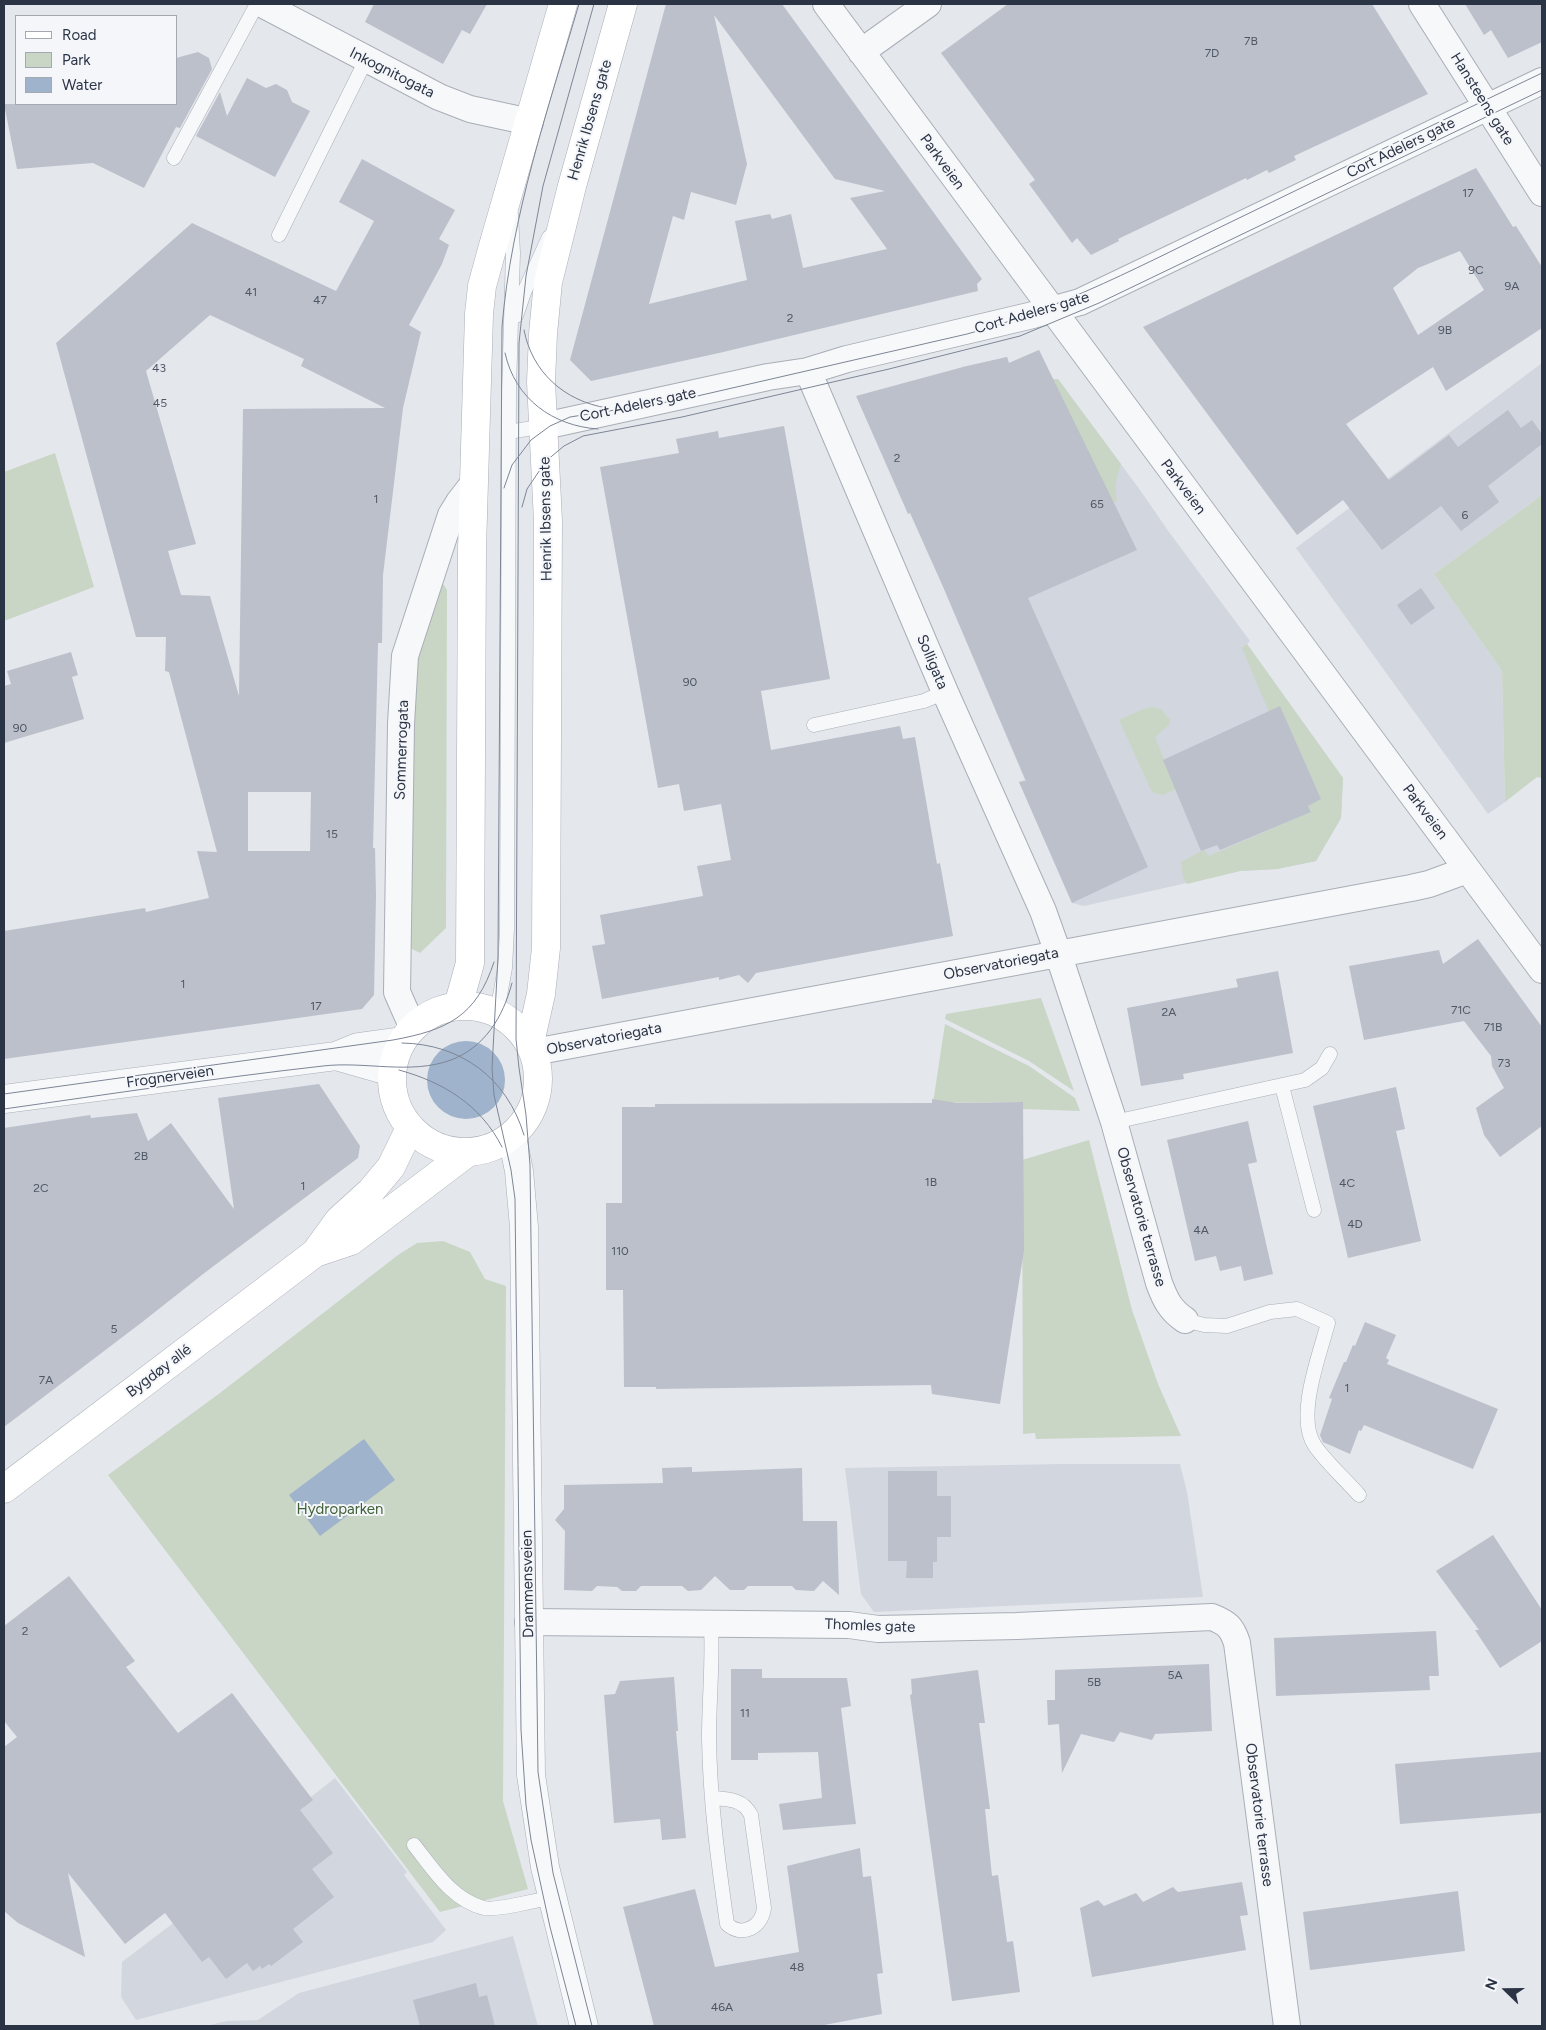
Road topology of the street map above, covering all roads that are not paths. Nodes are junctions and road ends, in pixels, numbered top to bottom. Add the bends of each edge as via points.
1 (257, 4) edge
2 (262, 4) edge
3 (563, 4) edge
4 (623, 4) edge
5 (826, 4) edge
6 (928, 4) edge
7 (1422, 4) edge
8 (861, 52) junction
9 (366, 60) junction
10 (1542, 81) edge
11 (1487, 107) junction
12 (530, 122) junction
13 (174, 158) dead end
14 (572, 186) junction
15 (509, 192) junction
16 (1542, 193) edge
17 (279, 235) dead end
18 (1052, 310) junction
19 (510, 333) junction
20 (808, 371) junction
21 (544, 426) junction
22 (509, 432) junction
23 (473, 484) junction
24 (945, 692) junction
25 (814, 725) dead end
26 (1467, 870) junction
27 (1058, 953) junction
28 (1542, 970) edge
29 (458, 1006) junction
30 (497, 1012) junction
31 (409, 1034) junction
32 (532, 1048) junction
33 (1330, 1054) dead end
34 (336, 1056) junction
35 (392, 1072) junction
36 (1282, 1086) junction
37 (4, 1099) edge
38 (1114, 1122) junction
39 (410, 1128) junction
40 (512, 1136) junction
41 (467, 1153) junction
42 (1314, 1210) dead end
43 (315, 1253) junction
44 (1185, 1320) joint
45 (4, 1489) edge
46 (1359, 1495) dead end
47 (1212, 1617) joint
48 (528, 1622) junction
49 (711, 1624) junction
50 (712, 1798) junction
51 (414, 1844) dead end
52 (552, 1897) junction
53 (584, 2026) edge
54 (1287, 2026) edge

1 - 13 lane
2 - 9 street, Inkognitogata
3 - 12 main road
4 - 14 main road, Henrik Ibsens gate
5 - 8 street, Parkveien
6 - 8 street
7 - 11 street, Hansteens gate
8 - 18 street, Parkveien
9 - 12 street, Inkognitogata via 462,106
9 - 17 lane
10 - 11 street, Cort Adelers gate
11 - 16 street, Hansteens gate
11 - 18 street, Cort Adelers gate via 1090,298
12 - 15 main road
14 - 19 lane via 525,290
14 - 21 main road, Henrik Ibsens gate via 548,282 541,371
15 - 19 lane via 513,254
15 - 23 main road via 482,286 478,314
18 - 20 street, Cort Adelers gate
18 - 26 street, Parkveien
19 - 22 lane
20 - 21 street, Cort Adelers gate
20 - 24 street, Solligata
21 - 22 lane
21 - 32 main road, Henrik Ibsens gate via 548,521 546,948
22 - 30 lane via 506,968
23 - 29 main road via 470,963
23 - 31 street, Sommerrogata via 452,515 405,656 397,992 408,1017
24 - 25 lane via 924,701
24 - 27 street, Solligata
26 - 27 street, Observatoriegata via 1411,888
26 - 28 street, Parkveien
27 - 32 street, Observatoriegata
27 - 38 street, Observatorie terrasse
29 - 30 main road via 478,1006
29 - 31 main road via 439,1010 422,1020
30 - 32 main road via 516,1026
31 - 34 street, Frognerveien
31 - 35 main road via 397,1051
32 - 40 main road via 539,1070 538,1089 525,1123
33 - 36 lane via 1322,1068 1305,1080
34 - 35 street, Frognerveien
34 - 37 street, Frognerveien
35 - 39 main road via 395,1101
36 - 38 lane
36 - 42 lane
38 - 44 street, Observatorie terrasse via 1159,1283 1166,1301
39 - 41 main road via 436,1147
39 - 43 main road, Bygdøy allé via 391,1167 370,1192 339,1220
40 - 41 main road via 491,1148
40 - 48 street, Drammensveien via 524,1227
41 - 43 main road, Bygdøy allé via 352,1242
43 - 45 main road, Bygdøy allé
44 - 46 lane, Observatorie terrasse via 1227,1326 1270,1312 1297,1310 1328,1323 1308,1400 1308,1430 1314,1445
47 - 49 street, Thomles gate via 878,1629 849,1625
47 - 54 street, Observatorie terrasse via 1223,1621 1234,1631 1237,1643
48 - 49 street, Thomles gate
48 - 52 street, Drammensveien via 531,1775
49 - 50 lane
50 - 50 lane via 727,1924 733,1929 754,1927 763,1918 764,1908 751,1815 747,1806 737,1800
51 - 52 lane via 445,1884 462,1899 485,1909
52 - 53 street, Drammensveien

